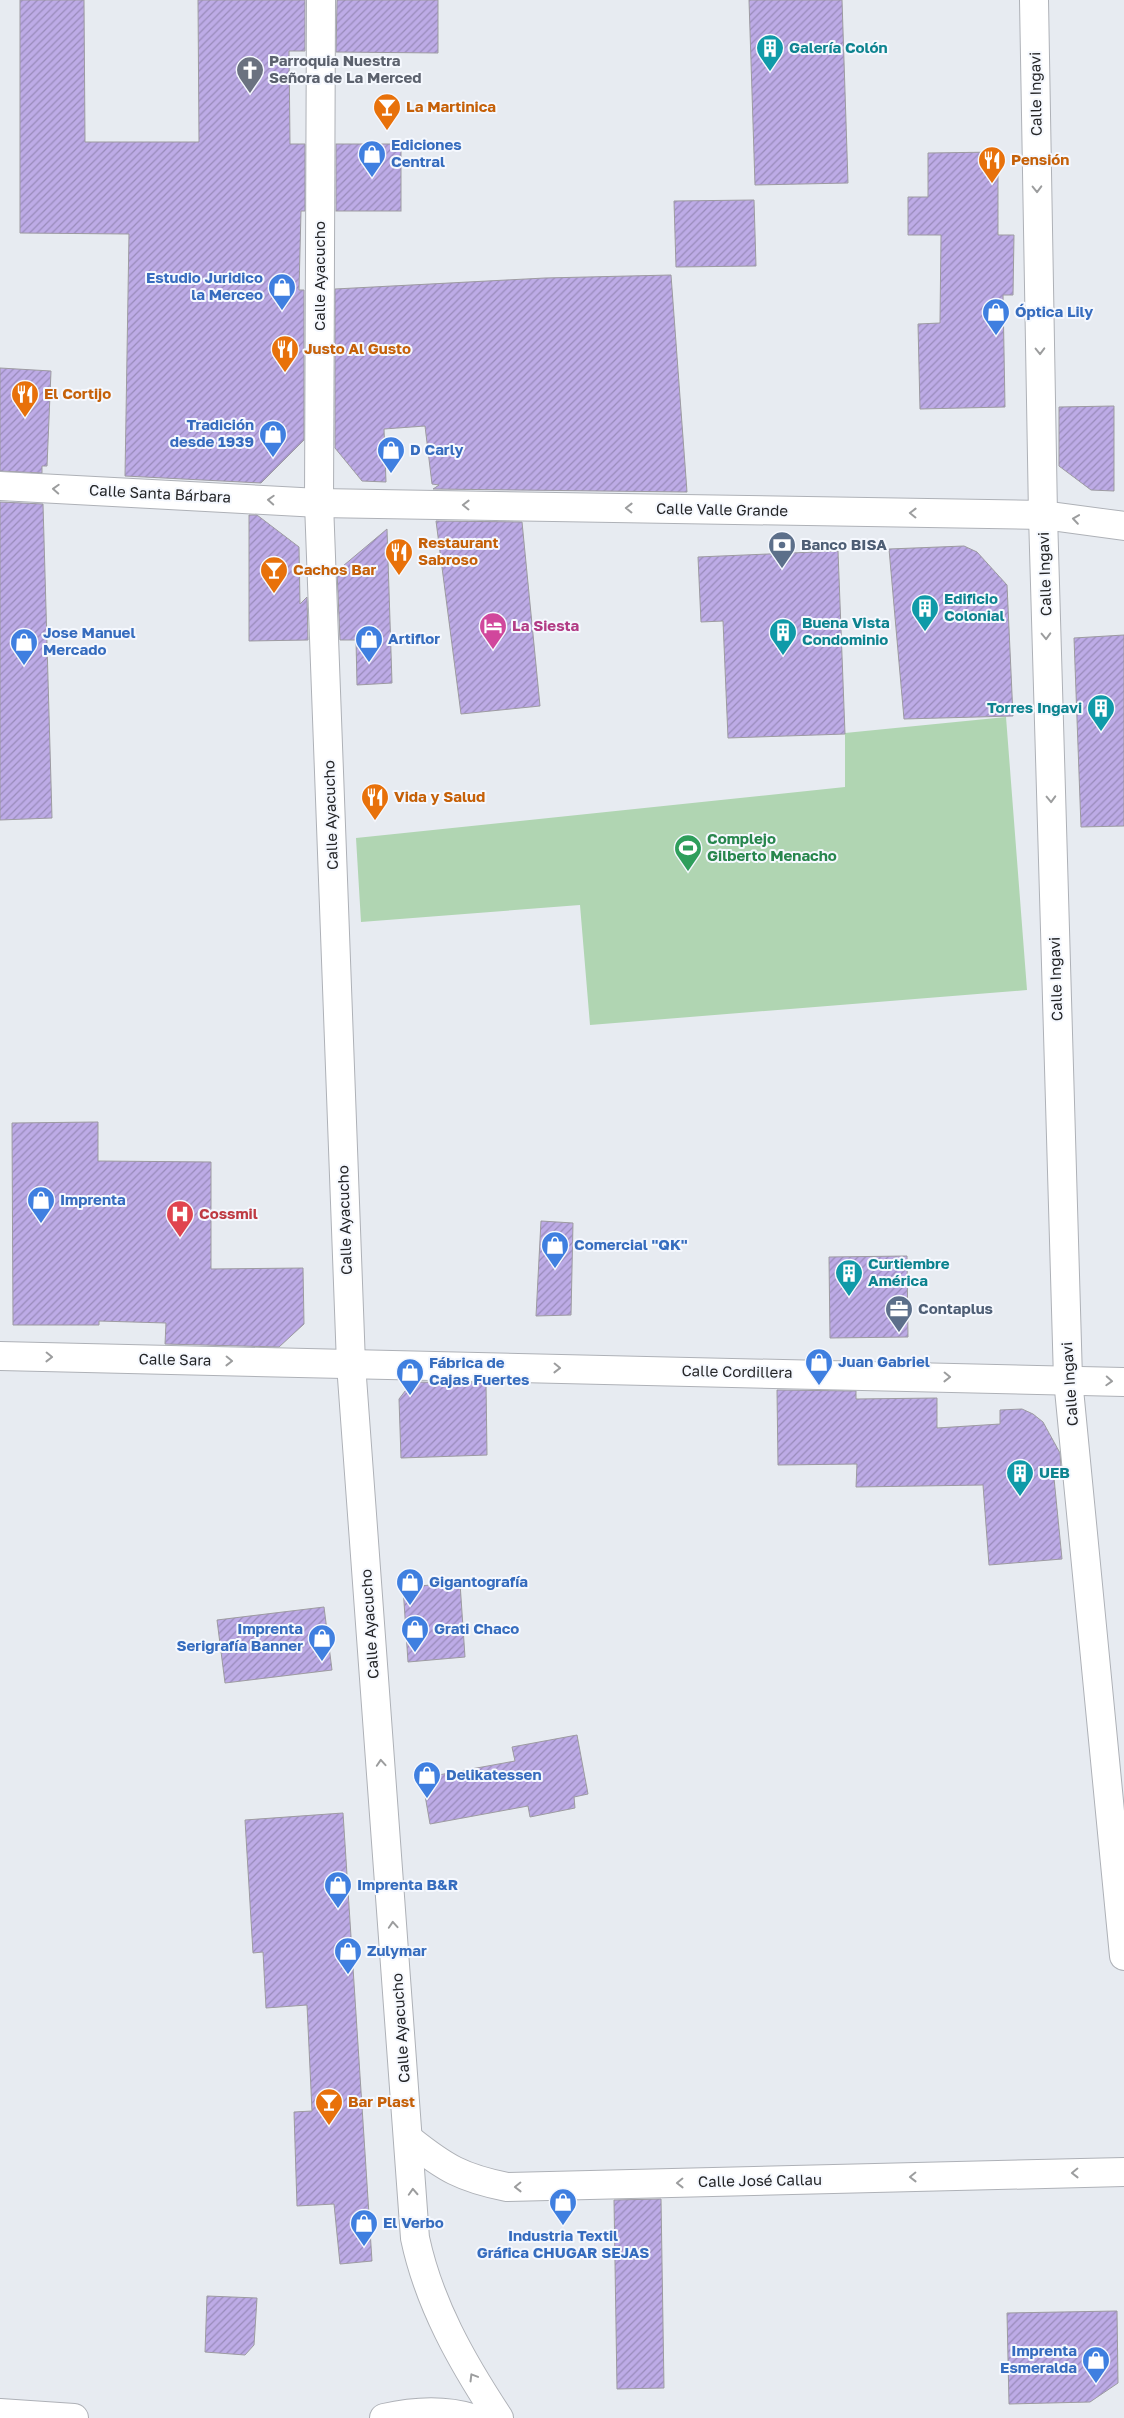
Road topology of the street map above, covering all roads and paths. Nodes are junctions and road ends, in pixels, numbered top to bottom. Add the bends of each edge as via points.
1 (321, 0) edge
2 (1034, 0) edge
3 (0, 486) edge
4 (320, 503) junction
5 (1043, 515) junction
6 (1124, 526) edge
7 (0, 1356) edge
8 (350, 1364) junction
9 (1068, 1379) junction
10 (1124, 1382) edge
11 (1124, 1956) edge
12 (410, 2140) junction
13 (1124, 2172) edge
14 (0, 2413) edge
15 (74, 2418) edge
16 (384, 2418) edge
17 (472, 2418) edge
18 (499, 2418) edge

1 - 4 street, Calle Ayacucho
2 -> 5 street, Calle Ingavi
4 -> 3 street, Calle Santa Bárbara
5 -> 4 street, Calle Valle Grande
4 - 8 street, Calle Ayacucho
6 -> 5 street, Calle Valle Grande
5 -> 9 street, Calle Ingavi
7 -> 8 street, Calle Sara
8 -> 9 street, Calle Cordillera
12 -> 8 street, Calle Ayacucho
9 -> 10 street, Calle Cordillera
9 - 11 street, Calle Ingavi
13 -> 12 street, Calle José Callau via 507,2187 474,2180 448,2168
18 -> 12 street, Calle Ayacucho via 462,2358 438,2312 422,2271 415,2238
14 - 15 street
16 - 17 street via 406,2412 433,2411

